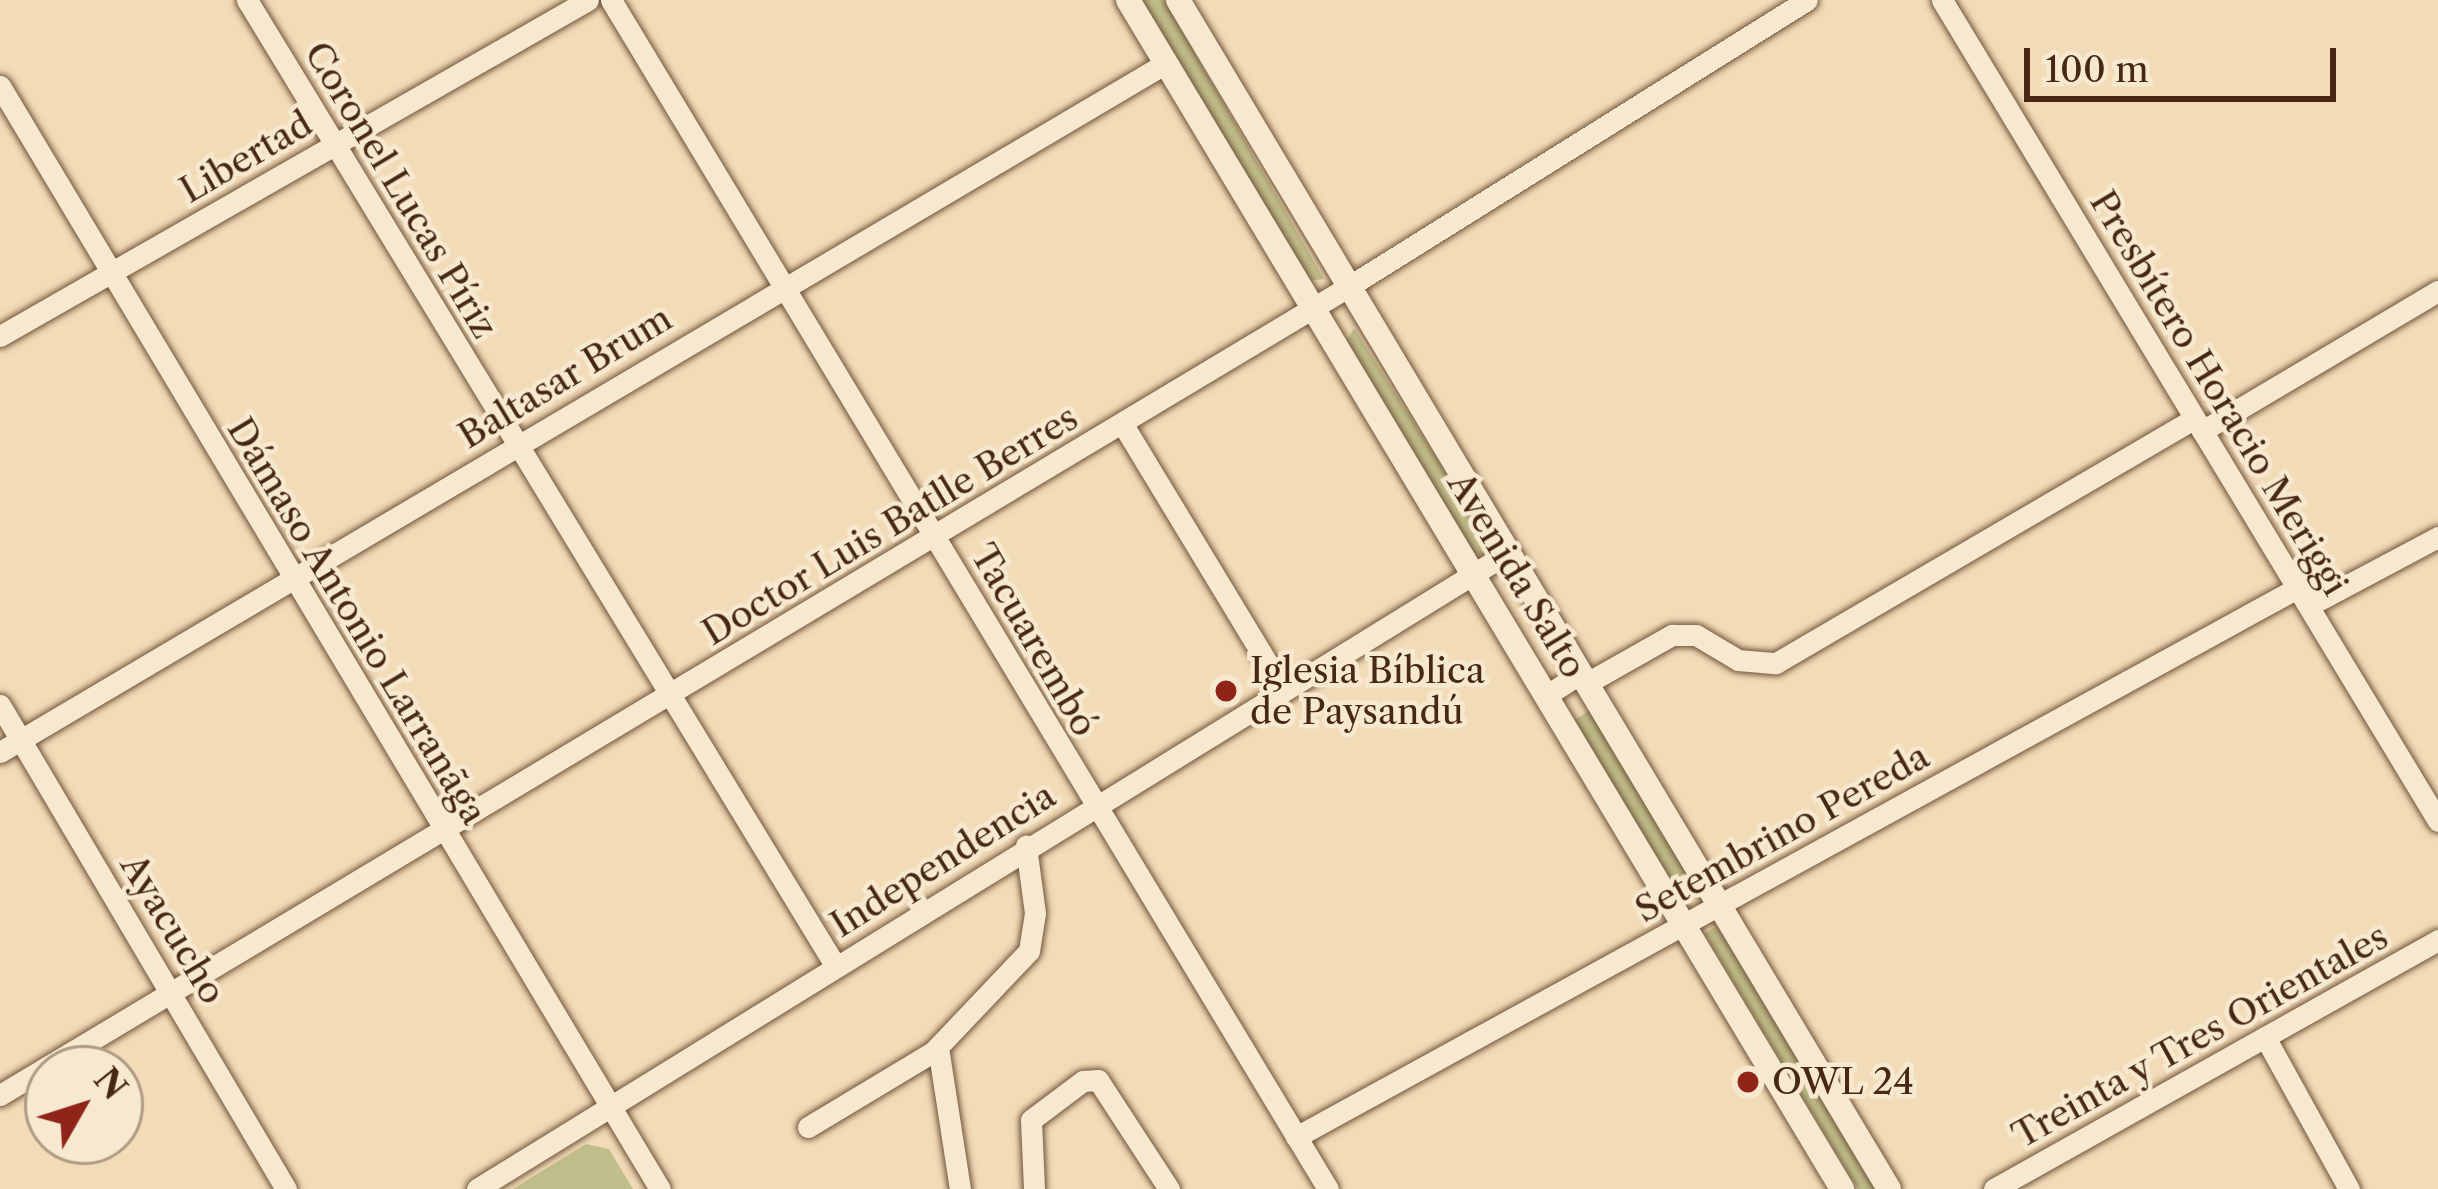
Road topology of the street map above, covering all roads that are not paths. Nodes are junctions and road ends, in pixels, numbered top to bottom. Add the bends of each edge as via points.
1 (247, 0) edge
2 (588, 0) edge
3 (611, 0) edge
4 (1128, 0) edge
5 (1178, 0) edge
6 (1807, 0) edge
7 (1942, 0) edge
8 (1166, 63) junction
9 (0, 86) edge
10 (335, 145) junction
11 (110, 272) junction
12 (784, 286) junction
13 (1348, 287) junction
14 (2438, 291) edge
15 (1311, 308) junction
16 (0, 336) edge
17 (1122, 423) junction
18 (2198, 425) junction
19 (518, 444) junction
20 (934, 535) junction
21 (2438, 537) edge
22 (1509, 552) junction
23 (1474, 574) junction
24 (291, 575) junction
25 (2304, 596) junction
26 (1584, 678) junction
27 (1283, 689) junction
28 (1547, 695) junction
29 (671, 696) junction
30 (0, 705) edge
31 (20, 739) junction
32 (0, 752) edge
33 (1092, 805) junction
34 (2438, 821) edge
35 (441, 827) junction
36 (1026, 846) junction
37 (1721, 904) junction
38 (1686, 922) junction
39 (2438, 940) edge
40 (836, 967) junction
41 (171, 988) junction
42 (2265, 1037) junction
43 (938, 1047) junction
44 (0, 1095) edge
45 (611, 1108) junction
46 (808, 1127) dead end
47 (1296, 1137) junction
48 (286, 1189) edge
49 (477, 1189) edge
50 (660, 1189) edge
51 (960, 1189) edge
52 (1034, 1189) edge
53 (1169, 1189) edge
54 (1328, 1189) edge
55 (1842, 1189) edge
56 (1889, 1189) edge
57 (1994, 1189) edge
58 (2349, 1189) edge

1 - 10 street, Coronel Lucas Píriz
2 - 10 street, Libertad
3 - 12 street, Tacuarembó
4 - 8 street, Avenida Salto
5 - 13 street, Avenida Salto
6 - 13 street, Doctor Luis Batlle Berres
7 - 18 street, Presbítero Horacio Meriggi
8 - 12 street, Baltasar Brum
8 - 15 street, Avenida Salto
9 - 11 street, Dámaso Antonio Larranãga
10 - 11 street, Libertad
10 - 19 street, Coronel Lucas Píriz
11 - 16 street, Libertad
11 - 24 street, Dámaso Antonio Larranãga
12 - 19 street, Baltasar Brum
12 - 20 street, Tacuarembó
13 - 15 street, Doctor Luis Batlle Berres
13 - 22 street, Avenida Salto
14 - 18 street
15 - 17 street, Doctor Luis Batlle Berres
15 - 23 street, Avenida Salto
17 - 20 street, Doctor Luis Batlle Berres
17 - 27 street
18 - 25 street, Presbítero Horacio Meriggi
18 - 26 street via 1776,663 1738,660 1696,635 1672,635
19 - 24 street, Baltasar Brum
19 - 29 street, Coronel Lucas Píriz
20 - 29 street, Doctor Luis Batlle Berres
20 - 33 street, Tacuarembó
21 - 25 street, Setembrino Pereda
22 - 23 street, Independencia
22 - 26 street, Avenida Salto
23 - 27 street, Independencia
23 - 28 street, Avenida Salto
24 - 31 street, Baltasar Brum
24 - 35 street, Dámaso Antonio Larranãga
25 - 34 street, Presbítero Horacio Meriggi
25 - 37 street, Setembrino Pereda
26 - 28 street
26 - 37 street, Avenida Salto
27 - 33 street, Independencia
28 - 38 street, Avenida Salto
29 - 35 street, Doctor Luis Batlle Berres
29 - 40 street, Coronel Lucas Píriz
30 - 31 street, Ayacucho
31 - 32 street, Baltasar Brum
31 - 41 street, Ayacucho
33 - 36 street, Independencia
33 - 47 street, Tacuarembó
35 - 41 street, Doctor Luis Batlle Berres
35 - 45 street, Dámaso Antonio Larranãga
36 - 40 street, Independencia
36 - 43 street via 1035,913 1029,951
37 - 38 street, Setembrino Pereda
37 - 56 street, Avenida Salto
38 - 47 street, Setembrino Pereda
38 - 55 street, Avenida Salto
39 - 42 street, Treinta y Tres Orientales
40 - 45 street, Independencia
41 - 44 street, Doctor Luis Batlle Berres
41 - 48 street, Ayacucho
42 - 57 street, Treinta y Tres Orientales
42 - 58 street
43 - 46 street
43 - 51 street
45 - 49 street, Independencia
45 - 50 street, Dámaso Antonio Larranãga
47 - 54 street, Tacuarembó
52 - 53 street via 1030,1120 1098,1080

